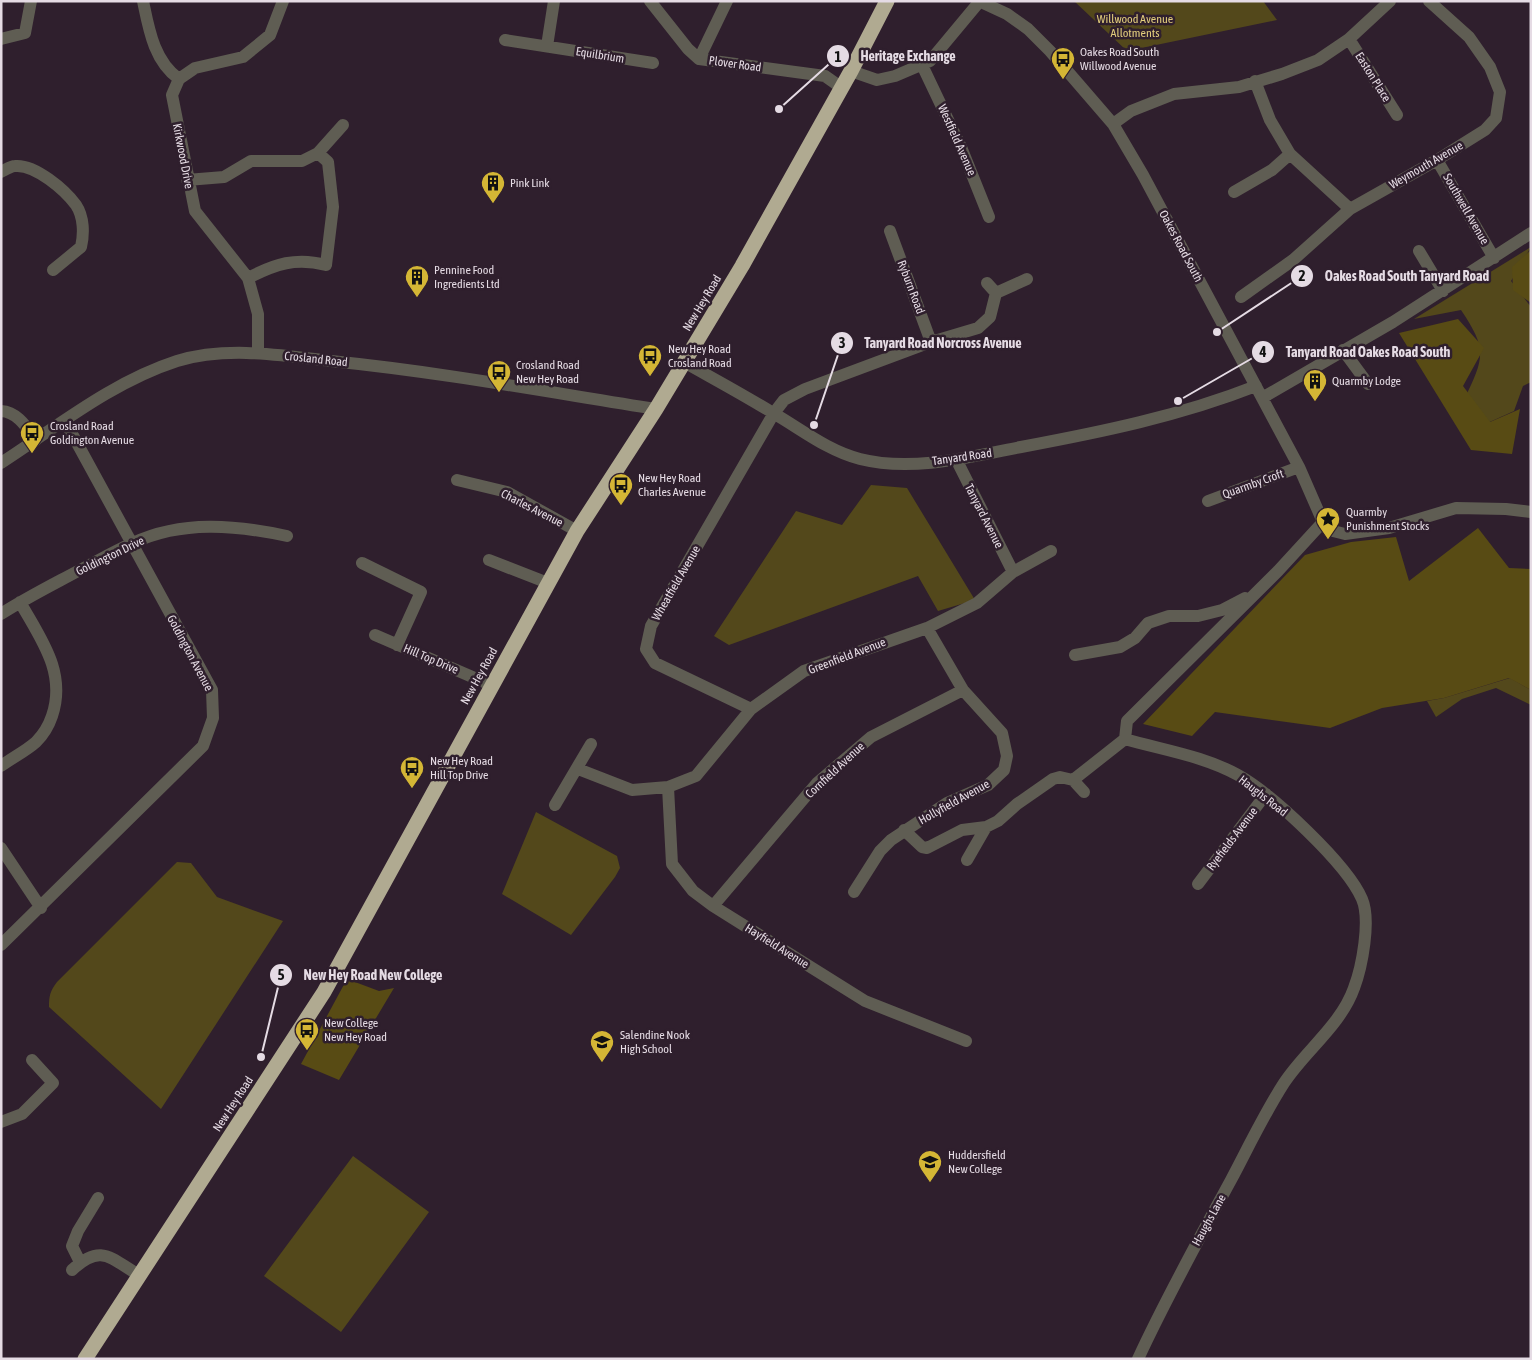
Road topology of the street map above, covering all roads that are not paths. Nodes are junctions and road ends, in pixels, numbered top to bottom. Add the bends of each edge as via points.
1 (30, 1) edge
2 (143, 1) edge
3 (283, 1) edge
4 (554, 1) edge
5 (650, 1) edge
6 (727, 1) edge
7 (887, 1) edge
8 (979, 1) edge
9 (1390, 1) edge
10 (1429, 1) edge
11 (1, 39) edge
12 (1349, 39) junction
13 (505, 40) dead end
14 (547, 46) junction
15 (699, 59) junction
16 (652, 63) dead end
17 (922, 65) junction
18 (851, 71) junction
19 (179, 80) junction
20 (1255, 81) junction
21 (842, 88) junction
22 (1397, 115) dead end
23 (343, 124) dead end
24 (1113, 124) junction
25 (318, 153) junction
26 (1290, 154) junction
27 (1437, 160) junction
28 (1, 172) edge
29 (187, 180) junction
30 (1234, 192) dead end
31 (1350, 209) junction
32 (990, 217) dead end
33 (890, 231) dead end
34 (1531, 233) edge
35 (1419, 251) dead end
36 (1494, 258) junction
37 (53, 270) dead end
38 (248, 278) junction
39 (1027, 279) dead end
40 (987, 283) dead end
41 (1443, 291) junction
42 (996, 293) junction
43 (1240, 297) dead end
44 (931, 342) junction
45 (1344, 350) junction
46 (258, 353) junction
47 (684, 362) junction
48 (1368, 384) dead end
49 (1256, 386) junction
50 (1262, 398) junction
51 (656, 409) junction
52 (1, 411) edge
53 (774, 413) junction
54 (65, 421) junction
55 (36, 440) junction
56 (956, 459) junction
57 (1, 463) edge
58 (1299, 467) junction
59 (458, 480) dead end
60 (1208, 501) dead end
61 (1531, 512) edge
62 (1323, 522) junction
63 (577, 531) junction
64 (287, 536) dead end
65 (133, 542) junction
66 (1051, 551) dead end
67 (489, 560) dead end
68 (362, 563) dead end
69 (1278, 571) junction
70 (1013, 572) junction
71 (548, 583) junction
72 (20, 602) junction
73 (1, 614) edge
74 (927, 628) junction
75 (375, 635) dead end
76 (397, 645) junction
77 (1074, 655) dead end
78 (491, 685) junction
79 (963, 690) junction
80 (751, 709) junction
81 (1125, 740) junction
82 (591, 744) dead end
83 (1, 766) edge
84 (578, 769) junction
85 (1073, 780) junction
86 (668, 787) junction
87 (1084, 792) dead end
88 (1266, 794) junction
89 (555, 805) dead end
90 (986, 827) junction
91 (904, 830) junction
92 (1, 848) edge
93 (967, 860) dead end
94 (1198, 884) dead end
95 (854, 892) dead end
96 (712, 906) junction
97 (41, 908) junction
98 (1, 945) edge
99 (966, 1041) dead end
100 (32, 1060) dead end
101 (1285, 1082) joint
102 (1, 1122) edge
103 (98, 1198) dead end
104 (140, 1275) junction
105 (85, 1359) edge
106 (1138, 1359) edge

1 - 11 street via 25,33
2 - 19 street via 150,35 166,70
3 - 19 street via 270,35 243,57 195,68
4 - 14 street
5 - 15 street, Plover Road
6 - 15 street
7 - 18 highway, New Hey Road
8 - 17 street via 930,61
8 - 24 street, Oakes Road South via 1028,29
9 - 12 street
10 - 27 street, Weymouth Avenue via 1469,37 1490,67 1500,92 1496,118 1484,130
12 - 20 street via 1318,60
12 - 22 street, Easton Place
13 - 14 street, Equilbrium
14 - 16 street, Equilbrium
15 - 21 street, Plover Road via 825,76
17 - 18 street via 877,80
17 - 32 street, Westfield Avenue
18 - 21 highway, New Hey Road
19 - 29 street, Kirkwood Drive via 172,95
20 - 24 street via 1239,87 1174,94 1131,111
20 - 26 street via 1270,120
21 - 47 highway, New Hey Road
23 - 25 street
24 - 49 street, Oakes Road South via 1144,175
25 - 29 street via 302,161 251,161 224,177
25 - 38 street via 328,162 333,207 326,265 310,261 276,264
26 - 30 street via 1272,170
26 - 31 street
27 - 31 street, Weymouth Avenue
27 - 36 street, Southwell Avenue
28 - 37 street via 15,166 32,170 48,178 76,206 84,232 81,246
29 - 38 street, Kirkwood Drive via 195,211
31 - 43 street, Weymouth Avenue via 1293,260
33 - 44 street, Ryburn Road
34 - 36 street
35 - 41 street
36 - 41 street
38 - 46 street, Kirkwood Drive via 258,314
39 - 42 street
40 - 42 street
41 - 45 street
42 - 44 street, Wheatfield Avenue via 990,317 978,328
44 - 53 street, Wheatfield Avenue via 805,388 784,400
45 - 48 street
45 - 50 street
46 - 51 street, Crosland Road via 391,367
46 - 54 street, Crosland Road via 209,355 142,374
47 - 51 highway, New Hey Road
47 - 53 street, Tanyard Road
49 - 50 street, Oakes Road South
49 - 56 street, Tanyard Road via 1227,398 1122,428
50 - 58 street, Oakes Road South
51 - 63 highway, New Hey Road
52 - 55 street via 9,411 19,418
53 - 56 street, Tanyard Road via 826,446 860,459 903,464
53 - 80 street, Wheatfield Avenue via 651,626 646,649 655,663
54 - 55 street, Crosland Road
54 - 65 street, Goldington Avenue
55 - 57 street, Crosland Road
56 - 70 street, Tanyard Avenue
58 - 60 street, Quarmby Croft
58 - 62 street, Oakes Road South
59 - 63 street, Charles Avenue via 507,492
61 - 62 street, Oakes Road South via 1456,508 1389,528 1345,534 1333,531
62 - 69 street
63 - 71 highway, New Hey Road
64 - 65 street, Goldington Drive via 247,527 200,527
65 - 72 street, Goldington Drive
65 - 97 street, Goldington Avenue via 212,690 214,718 203,746
66 - 70 street, Greenfield Avenue
67 - 71 street
68 - 76 street, Hill Top Drive via 421,592
69 - 77 street via 1243,599 1222,610 1198,616 1169,616 1148,623 1120,647
69 - 81 street via 1127,721
70 - 74 street, Greenfield Avenue via 977,603
71 - 78 highway, New Hey Road
72 - 73 street, Goldington Drive
72 - 83 street via 53,662 58,686 50,720 36,742
74 - 79 street, Hollyfield Avenue
74 - 80 street, Greenfield Avenue via 804,671
75 - 76 street, Hill Top Drive
76 - 78 street, Hill Top Drive
78 - 104 highway, New Hey Road via 324,992
79 - 91 street, Hollyfield Avenue via 1002,733 1007,756 1004,770 988,785 947,803
79 - 96 street, Cornfield Avenue via 871,736 857,748 816,784
80 - 86 street, Greenfield Avenue via 696,776
81 - 85 street
81 - 88 street, Haughs Road via 1210,763 1239,776
82 - 84 street
84 - 86 street, Greenfield Avenue via 632,790
84 - 89 street
85 - 87 street
85 - 90 street via 1054,779
86 - 96 street, Hayfield Avenue via 672,864 693,890
88 - 94 street, Ryefields Avenue
88 - 101 street, Haughs Road via 1313,837 1352,882 1363,901 1365,926 1362,965 1354,990 1341,1013
90 - 91 street via 962,830 927,848
90 - 93 street
91 - 95 street, Hollyfield Avenue via 880,850
92 - 97 street
96 - 99 street, Hayfield Avenue via 865,1001
97 - 98 street, Goldington Avenue
100 - 102 street via 53,1083 22,1114
101 - 106 street, Haughs Lane
103 - 104 street via 72,1246 76,1266 86,1257 104,1254
104 - 105 highway, New Hey Road

